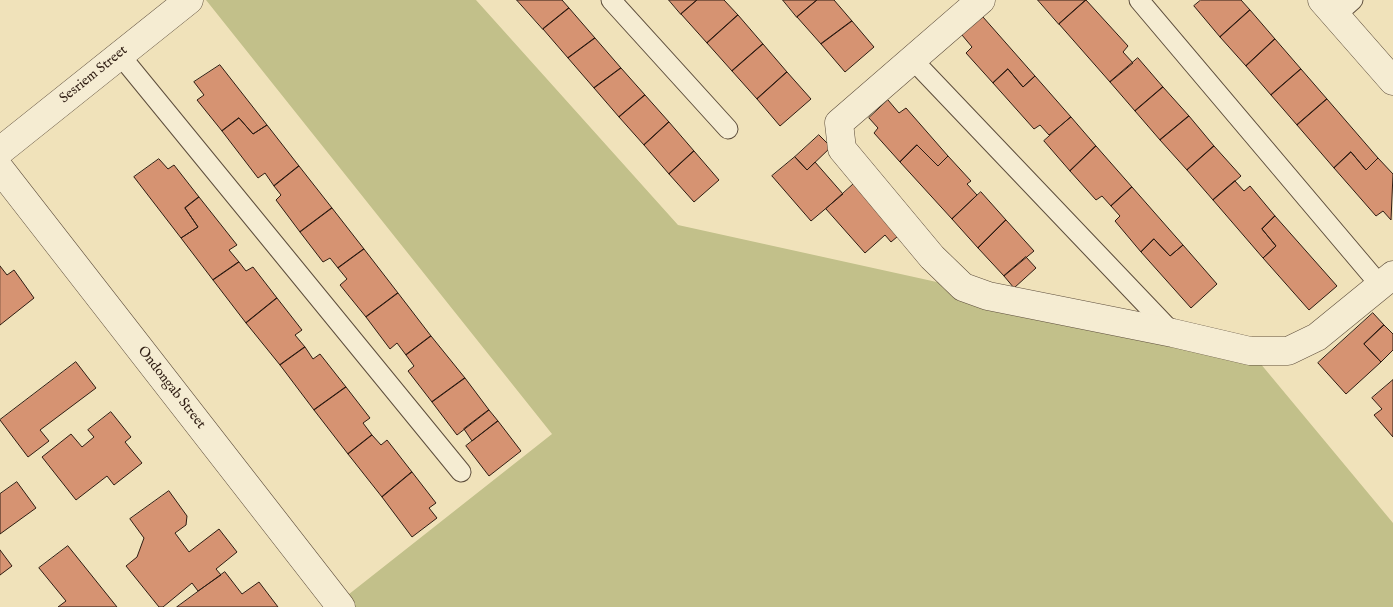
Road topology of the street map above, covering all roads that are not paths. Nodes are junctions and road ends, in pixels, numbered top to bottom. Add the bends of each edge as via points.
1 (189, 0) edge
2 (611, 0) edge
3 (981, 0) edge
4 (1139, 0) edge
5 (1337, 5) edge
6 (120, 55) junction
7 (912, 59) junction
8 (1393, 81) edge
9 (728, 129) dead end
10 (0, 151) edge
11 (0, 169) edge
12 (1386, 280) edge
13 (1173, 333) junction
14 (461, 472) dead end
15 (341, 607) edge

1 - 6 street, Sesriem Street
2 - 9 lane
3 - 7 street
4 - 12 lane
5 - 8 street
6 - 10 street, Sesriem Street
6 - 14 lane
7 - 13 lane
7 - 13 street via 839,123 842,149 932,257 963,287 988,296
11 - 15 street, Ondongab Street
12 - 13 street via 1317,337 1288,351 1250,351

